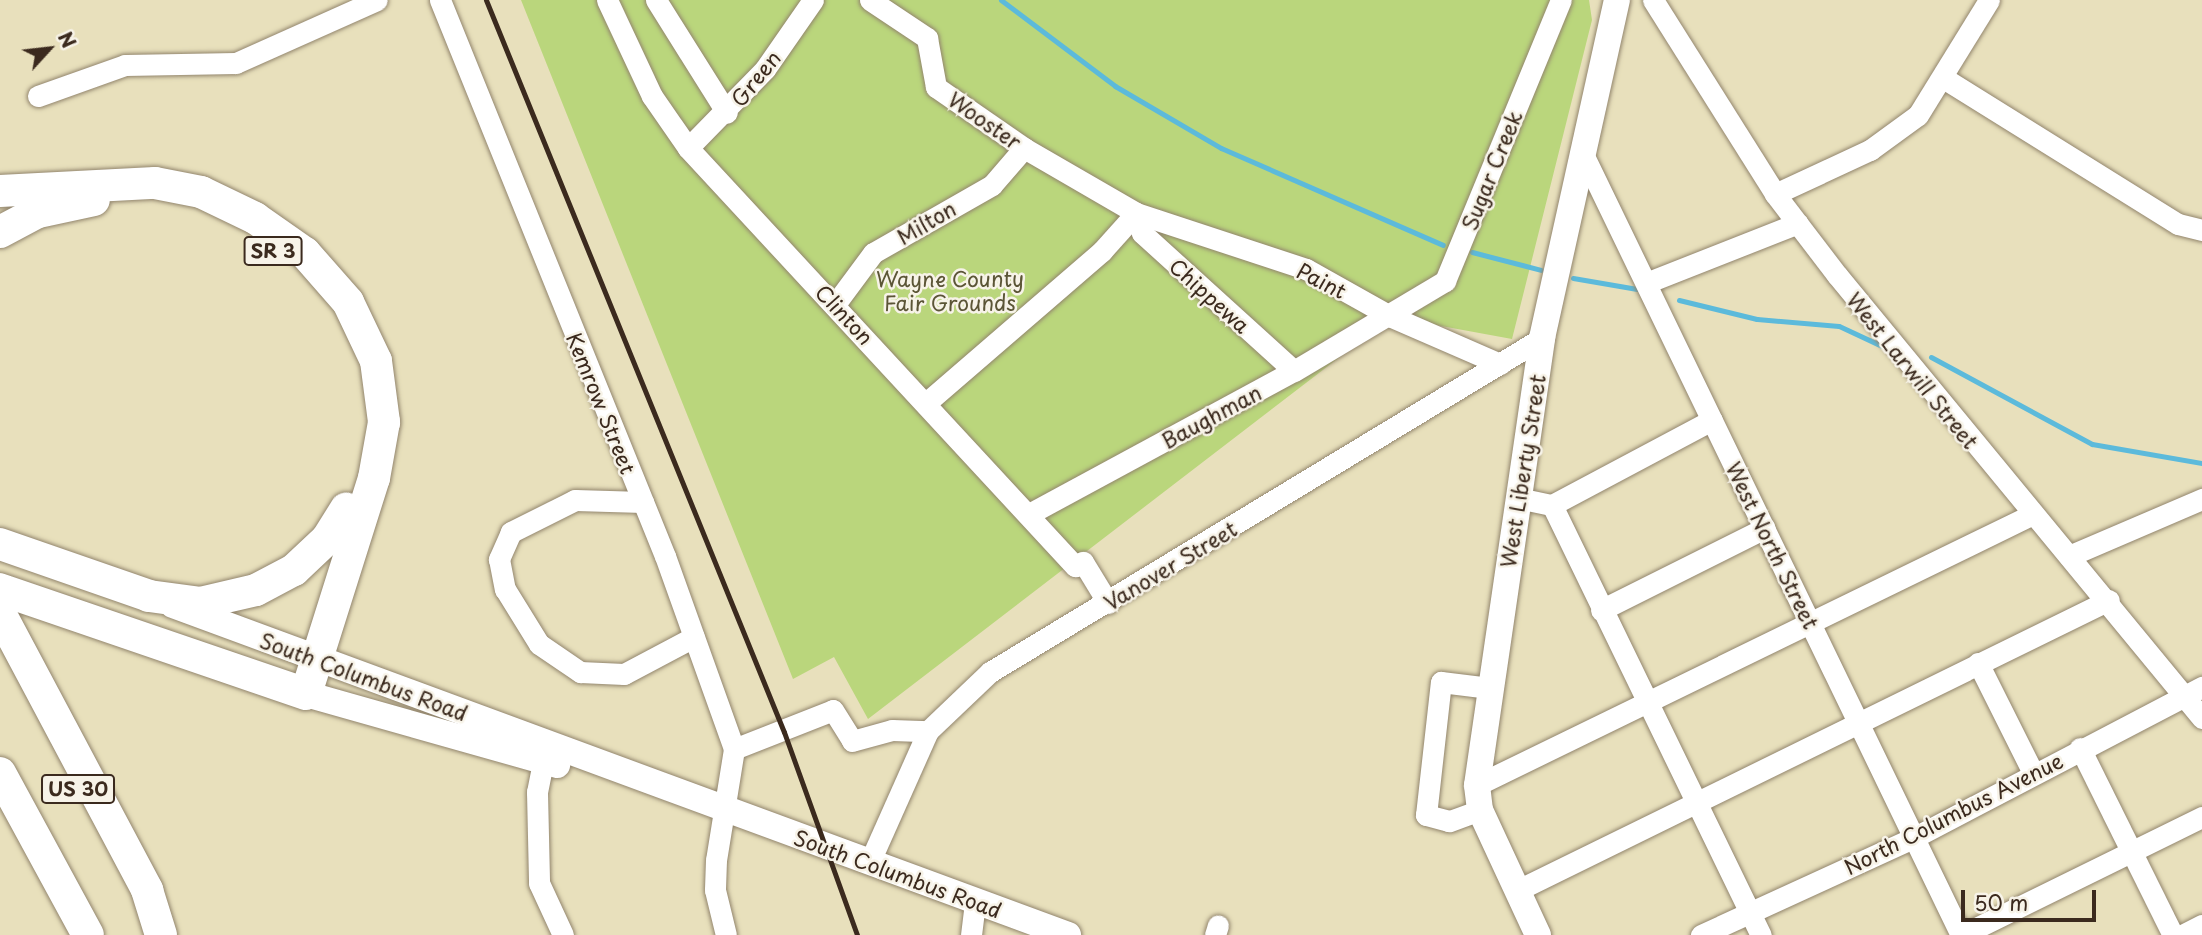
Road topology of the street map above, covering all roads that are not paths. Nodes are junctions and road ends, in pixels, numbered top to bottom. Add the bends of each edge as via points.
1 (377, 0) edge
2 (440, 0) edge
3 (607, 0) edge
4 (656, 0) edge
5 (813, 0) edge
6 (870, 0) edge
7 (1561, 0) edge
8 (1617, 0) edge
9 (1653, 0) edge
10 (1989, 0) edge
11 (1945, 79) junction
12 (38, 96) dead end
13 (726, 113) junction
14 (688, 148) junction
15 (1024, 148) junction
16 (1584, 156) junction
17 (0, 191) edge
18 (1775, 194) junction
19 (1136, 213) junction
20 (1798, 223) junction
21 (2202, 230) edge
22 (0, 232) edge
23 (1646, 283) junction
24 (836, 303) junction
25 (1392, 317) junction
26 (1542, 338) junction
27 (1500, 364) junction
28 (1294, 371) junction
29 (926, 403) junction
30 (1713, 420) junction
31 (1518, 498) junction
32 (2202, 499) edge
33 (643, 502) junction
34 (1552, 505) junction
35 (346, 509) junction
36 (1029, 514) junction
37 (2031, 515) junction
38 (1765, 528) junction
39 (0, 544) edge
40 (2069, 556) junction
41 (0, 589) edge
42 (149, 596) junction
43 (2109, 600) junction
44 (1108, 603) junction
45 (1601, 610) junction
46 (0, 613) edge
47 (1810, 622) junction
48 (694, 637) junction
49 (0, 643) edge
50 (309, 656) junction
51 (1978, 663) junction
52 (1490, 688) junction
53 (2193, 691) edge
54 (298, 692) junction
55 (1645, 705) junction
56 (2202, 718) edge
57 (1858, 721) junction
58 (928, 731) junction
59 (2080, 748) junction
60 (734, 749) junction
61 (545, 753) junction
62 (0, 773) edge
63 (2033, 773) junction
64 (1479, 798) junction
65 (1694, 799) junction
66 (727, 812) junction
67 (2202, 817) edge
68 (1914, 837) junction
69 (2132, 853) junction
70 (871, 859) junction
71 (1518, 890) junction
72 (975, 901) junction
73 (1750, 911) junction
74 (2202, 925) edge
75 (88, 935) edge
76 (155, 935) edge
77 (161, 935) edge
78 (563, 935) edge
79 (726, 935) edge
80 (971, 935) edge
81 (1068, 935) edge
82 (1538, 935) edge
83 (1701, 935) edge
84 (1761, 935) edge
85 (1961, 935) edge
86 (2173, 935) edge
87 (2182, 935) edge

1 - 12 street via 236,63 125,65
2 - 33 street, Kemrow Street
3 - 14 street, Clinton via 652,96
4 - 13 street
5 - 13 street, Green
6 - 15 street, Wooster via 927,38 936,87
7 - 25 street, Sugar Creek via 1445,281
8 - 16 main road, West Liberty Street
9 - 18 street, West Larwill Street
10 - 11 street via 1966,31
11 - 18 street via 1918,115 1870,150
11 - 21 street via 2178,224
13 - 14 street, Green
14 - 24 street, Clinton
15 - 19 street, Wooster
15 - 24 street, Milton via 992,185 873,254
16 - 23 street, West North Street
16 - 26 main road, West Liberty Street
17 - 50 highway via 127,181 201,192 289,241 348,302 376,360 383,441
18 - 20 street, West Larwill Street
19 - 25 street, Paint via 1306,269
19 - 28 street, Chippewa via 1142,233
19 - 29 street via 1102,251
20 - 23 street
20 - 37 street, West Larwill Street
22 - 35 highway, SR 3 via 62,205 141,200 212,217 289,263 333,312 360,373 364,447
23 - 30 street, West North Street
24 - 29 street, Clinton
25 - 27 street, Paint
25 - 28 street, Baughman
26 - 27 street, Vanover Street
26 - 31 main road, West Liberty Street
27 - 44 street, Vanover Street
28 - 36 street, Baughman
29 - 36 street, Clinton
30 - 34 street
30 - 38 street, West North Street
31 - 34 street
31 - 52 main road, West Liberty Street
32 - 40 street
33 - 48 street, Kemrow Street
33 - 48 street via 575,500 511,532 499,559 505,589 539,644 580,672 624,674
34 - 45 street
35 - 42 highway, SR 3 via 311,556 256,590 200,603
35 - 50 highway
36 - 44 street, Clinton via 1075,566 1083,562
37 - 40 street, West Larwill Street
37 - 47 street
38 - 45 street
38 - 47 street, West North Street
39 - 42 highway, South Columbus Road / SR 3
40 - 43 street, West Larwill Street
41 - 54 highway, South Columbus Road
42 - 50 main road, South Columbus Road
43 - 51 street
43 - 53 street, West Larwill Street
44 - 58 street, Vanover Street via 990,672
45 - 55 street
46 - 77 highway via 146,890
47 - 55 street
47 - 57 street, West North Street
48 - 60 street, Kemrow Street
49 - 76 highway, US 30
50 - 54 highway
50 - 61 main road, South Columbus Road
51 - 57 street
51 - 63 street
52 - 64 main road, West Liberty Street
52 - 64 street via 1441,682 1426,815 1449,821
53 - 56 street, West Larwill Street
53 - 59 street, North Columbus Avenue
54 - 61 main road, South Columbus Road
55 - 64 street
55 - 65 street
57 - 65 street
57 - 68 street, West North Street
58 - 60 street via 892,730 852,741 833,710
58 - 70 street, Vanover Street
59 - 63 street, North Columbus Avenue
59 - 69 street
60 - 66 street, Kemrow Street
61 - 66 main road, South Columbus Road
61 - 78 street via 539,883
62 - 75 highway, US 30
63 - 68 street, North Columbus Avenue
64 - 71 main road
65 - 71 street
65 - 73 street
66 - 70 main road, South Columbus Road
66 - 79 street, Kemrow Street via 715,890
67 - 69 street
68 - 73 street, North Columbus Avenue
68 - 85 street, West North Street
69 - 85 street
69 - 86 street
70 - 72 main road, South Columbus Road
71 - 82 main road
72 - 80 street
72 - 81 main road, South Columbus Road
73 - 83 street, North Columbus Avenue
73 - 84 street
74 - 87 street

